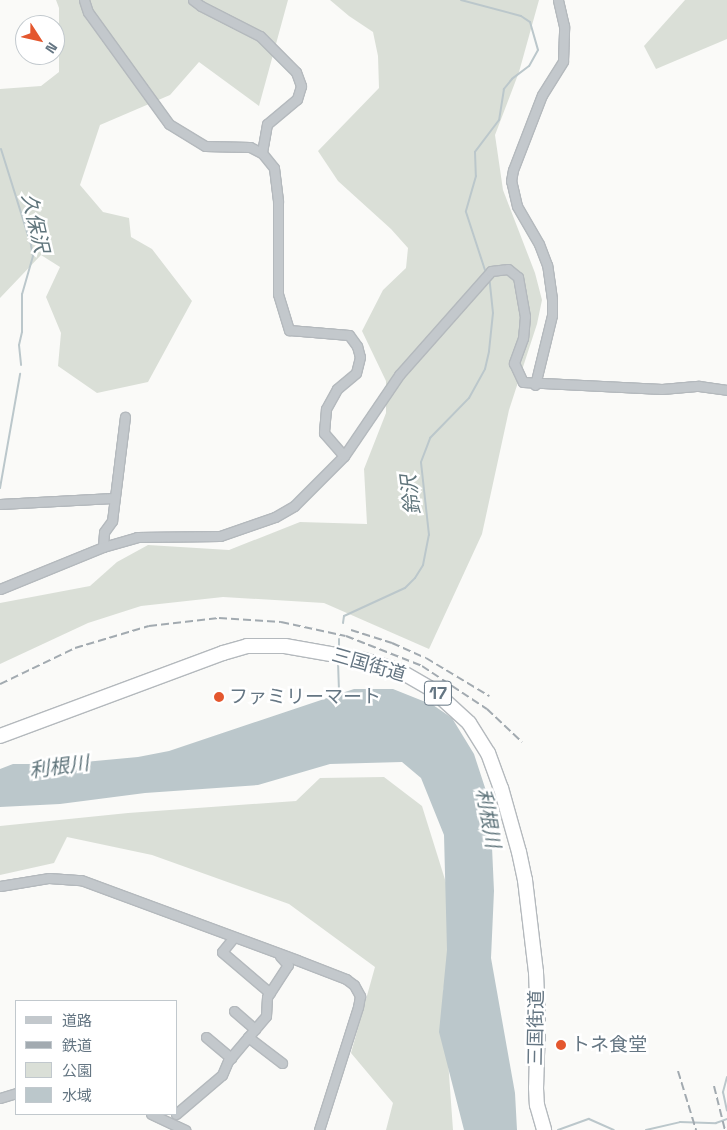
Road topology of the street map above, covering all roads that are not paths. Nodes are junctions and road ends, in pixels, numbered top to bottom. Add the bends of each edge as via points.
1 (84, 0) edge
2 (193, 0) edge
3 (558, 0) edge
4 (262, 153) junction
5 (535, 385) junction
6 (727, 390) edge
7 (125, 417) dead end
8 (344, 456) junction
9 (113, 498) junction
10 (0, 504) edge
11 (103, 547) junction
12 (0, 589) edge
13 (0, 736) edge
14 (0, 886) edge
15 (234, 937) junction
16 (278, 954) junction
17 (270, 993) junction
18 (234, 1011) dead end
19 (255, 1029) junction
20 (206, 1037) dead end
21 (248, 1037) junction
22 (231, 1058) junction
23 (282, 1063) dead end
24 (15, 1093) edge
25 (0, 1098) edge
26 (178, 1113) edge
27 (174, 1116) edge
28 (186, 1130) edge
29 (319, 1130) edge
30 (544, 1130) edge

1 - 4 street via 88,12 169,124 205,146 250,147
2 - 4 street via 260,36 296,72 301,86 297,99 267,124
3 - 5 street via 564,26 563,61 542,95 513,170 512,181 517,206 547,265 552,299 552,315
4 - 8 street via 274,168 278,202 278,294 289,330 349,335 360,356 356,373 337,389 326,409 324,433
5 - 6 street via 700,386
5 - 8 street via 524,382 514,363 523,338 525,316 518,277 508,269 491,271 399,375
7 - 9 street
8 - 11 street via 294,506 274,517 220,536 137,537
9 - 10 street
9 - 11 street via 112,521 104,532
11 - 12 street
13 - 30 highway, 三国街道 / 17 via 247,646 285,646 364,660 400,671 434,691 469,723 488,753 519,852 536,972 536,1088
14 - 15 street via 49,878 81,880
15 - 16 street
15 - 17 street via 222,952
16 - 17 street via 288,965
16 - 29 street via 346,979 358,990 358,1007
17 - 19 street via 266,1016
18 - 19 street
19 - 21 street
20 - 22 street
21 - 22 street
21 - 23 street
22 - 26 street via 222,1075
24 - 25 street
27 - 28 street

